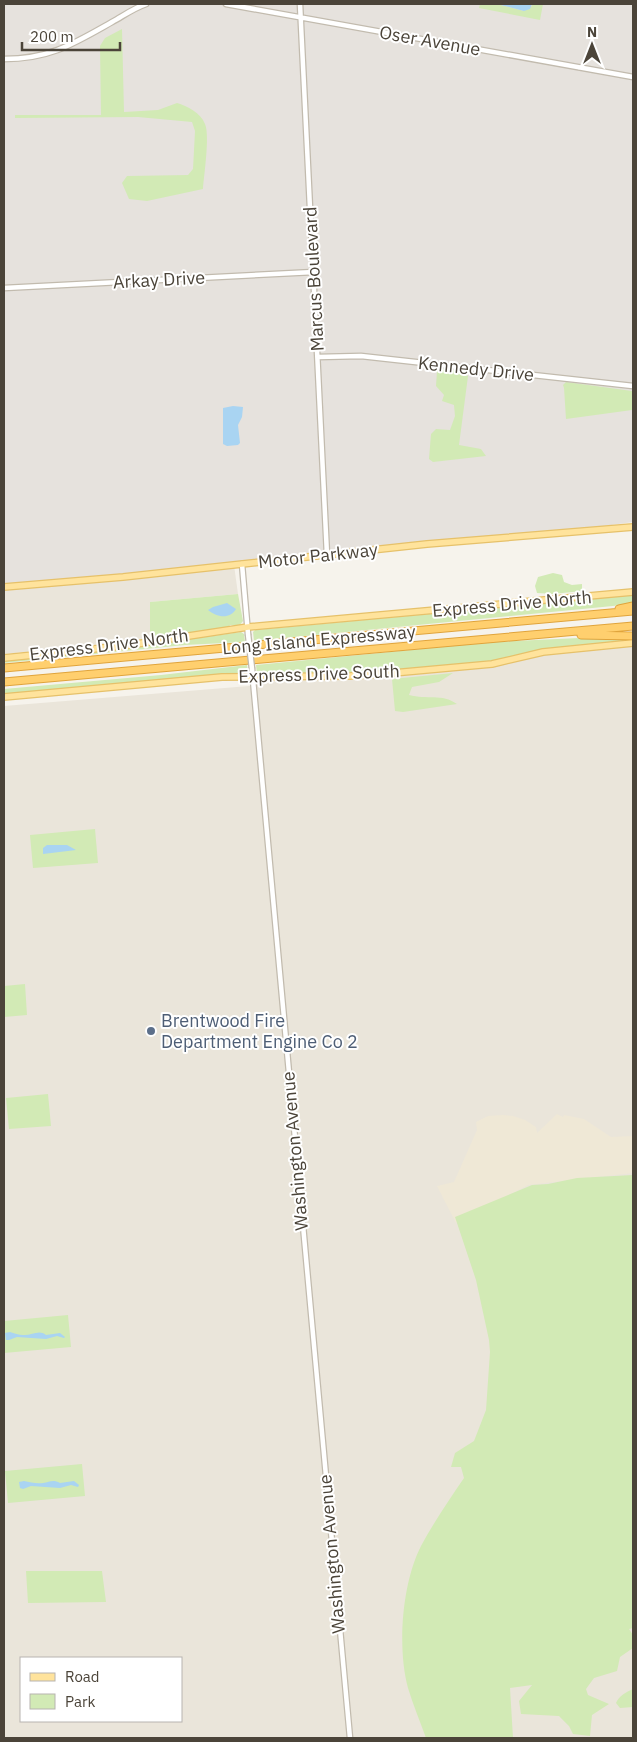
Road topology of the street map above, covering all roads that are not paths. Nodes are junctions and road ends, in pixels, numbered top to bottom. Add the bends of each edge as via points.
1 (146, 4) edge
2 (226, 4) edge
3 (300, 4) edge
4 (301, 18) junction
5 (4, 59) edge
6 (633, 77) edge
7 (314, 272) junction
8 (4, 288) edge
9 (318, 358) junction
10 (633, 386) edge
11 (633, 527) edge
12 (327, 555) junction
13 (242, 564) junction
14 (4, 587) edge
15 (633, 592) edge
16 (633, 606) edge
17 (633, 611) edge
18 (537, 621) junction
19 (633, 626) edge
20 (248, 631) junction
21 (633, 636) edge
22 (508, 638) junction
23 (633, 643) edge
24 (4, 658) edge
25 (4, 668) edge
26 (252, 673) junction
27 (4, 682) edge
28 (4, 697) edge
29 (350, 1738) edge

1 - 5 street via 61,49 28,58
2 - 4 street, Oser Avenue
3 - 4 street, Marcus Boulevard
4 - 6 street, Oser Avenue
4 - 7 street, Marcus Boulevard
7 - 8 street, Arkay Drive
7 - 9 street, Marcus Boulevard
9 - 10 street, Kennedy Drive via 361,356
9 - 12 street, Marcus Boulevard
11 - 12 main road, Motor Parkway
12 - 13 main road, Motor Parkway
13 - 14 main road, Motor Parkway
13 - 20 street, Washington Avenue
15 - 20 main road, Express Drive North
16 - 18 highway
17 - 18 highway, Long Island Expressway
18 - 25 highway, Long Island Expressway
19 - 22 highway, Long Island Expressway
20 - 24 main road, Express Drive North
20 - 26 street, Washington Avenue, bridge
21 - 22 highway
22 - 27 highway, Long Island Expressway
23 - 26 main road, Express Drive South via 543,652 492,664 391,673 350,676
26 - 28 main road, Express Drive South
26 - 29 street, Washington Avenue

